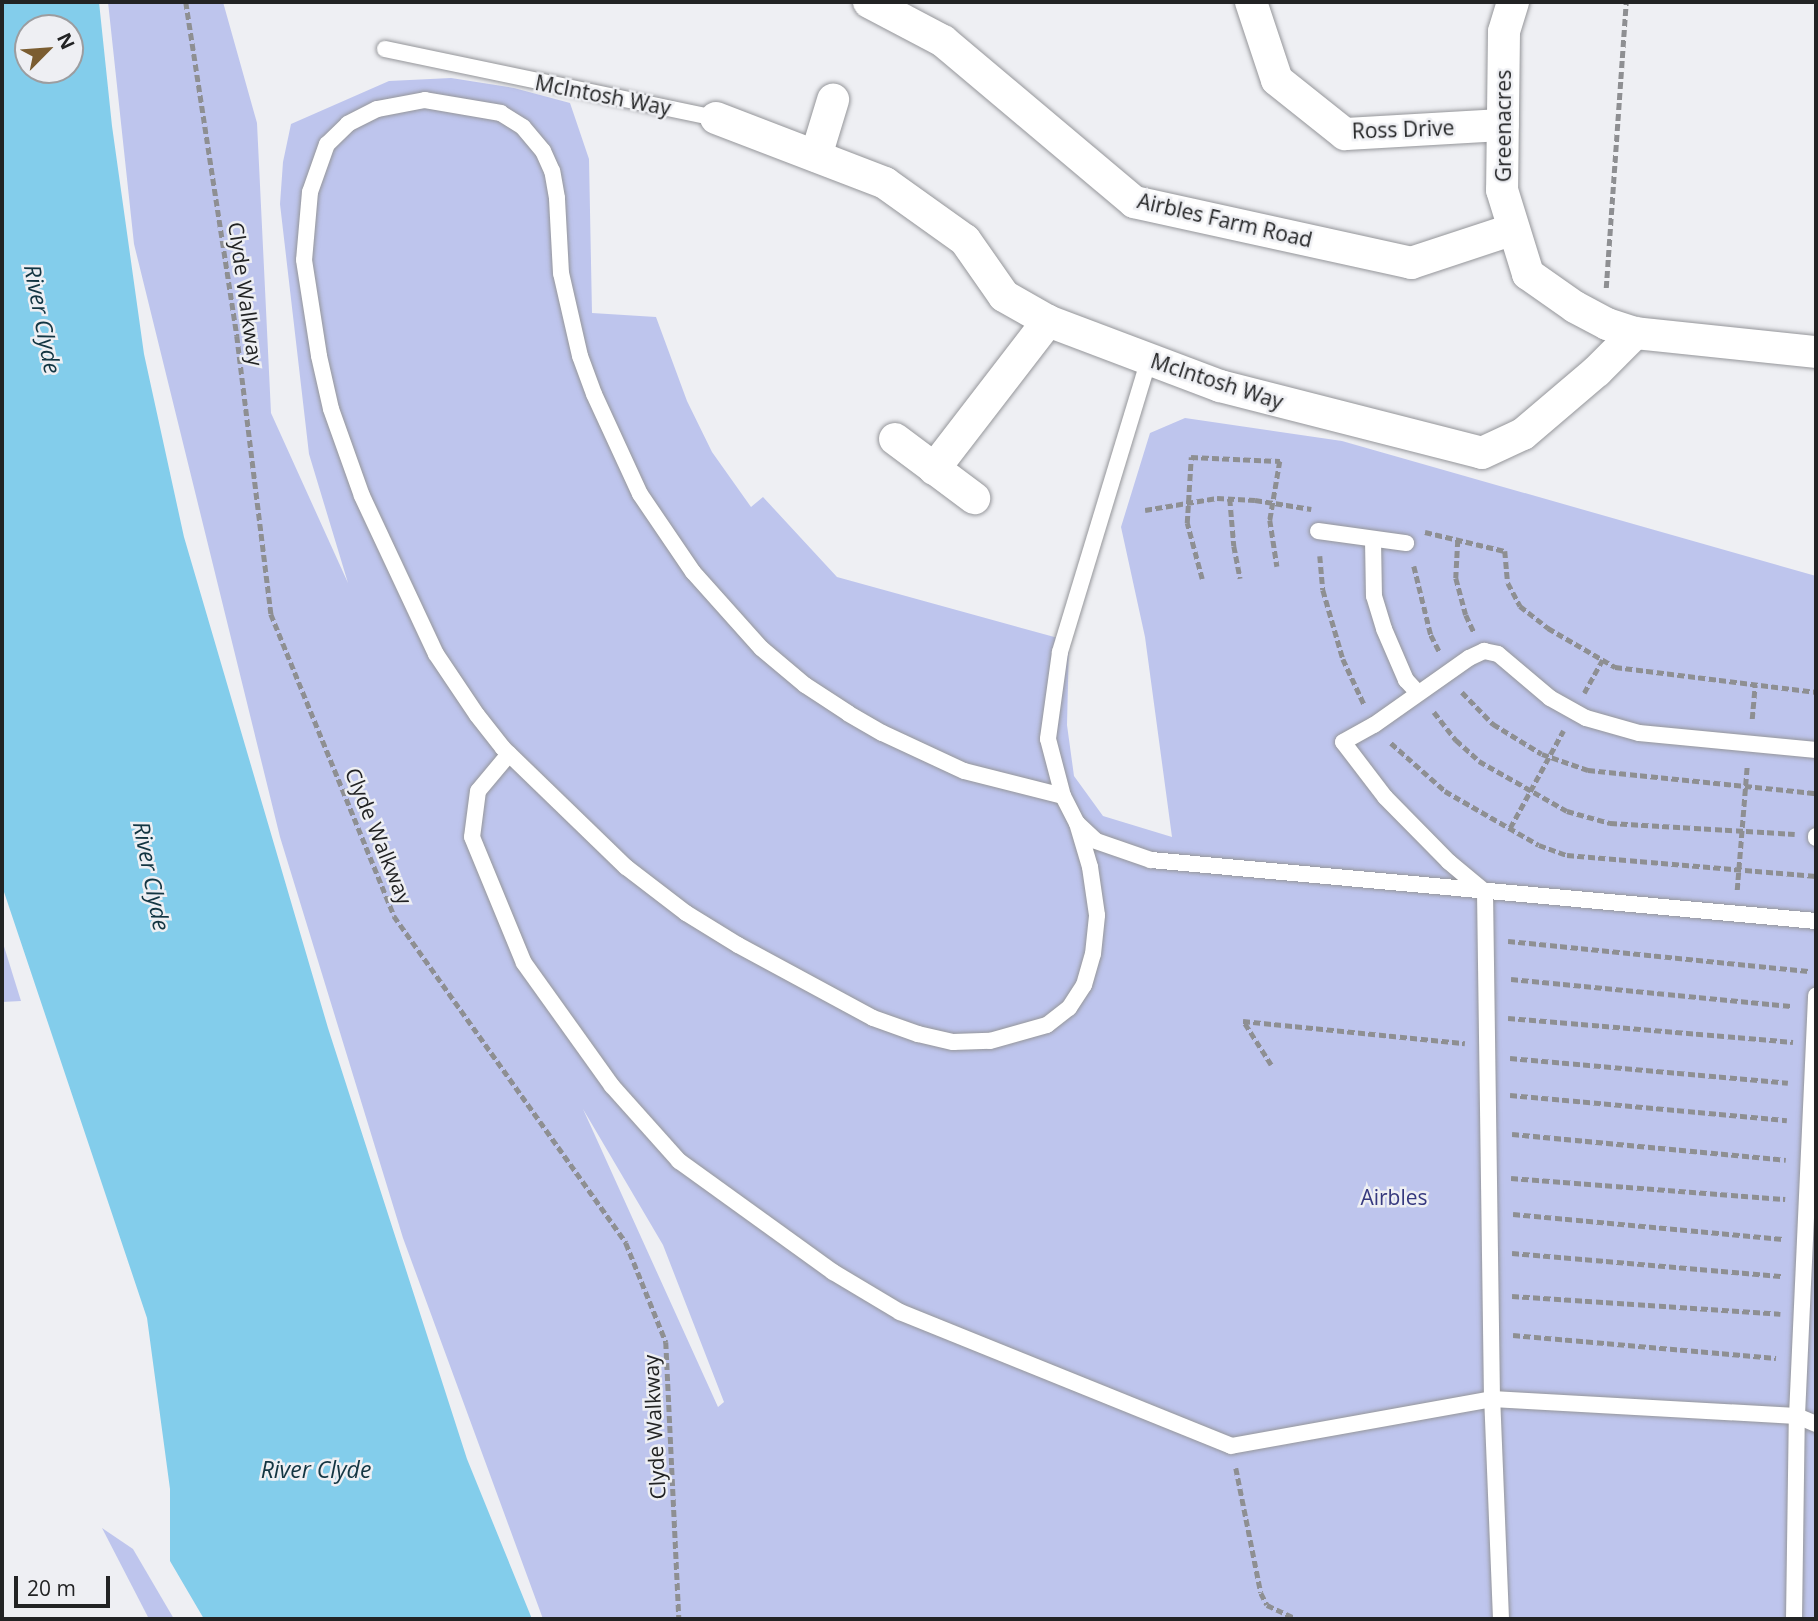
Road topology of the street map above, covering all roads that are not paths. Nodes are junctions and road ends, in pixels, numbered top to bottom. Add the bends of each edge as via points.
1 (869, 2) edge
2 (1251, 2) edge
3 (1513, 2) edge
4 (385, 49) dead end
5 (833, 100) dead end
6 (716, 118) joint
7 (1503, 125) junction
8 (816, 156) junction
9 (1514, 229) junction
10 (1048, 321) junction
11 (1621, 329) junction
12 (1816, 352) edge
13 (1149, 359) junction
14 (895, 439) dead end
15 (934, 469) junction
16 (974, 498) dead end
17 (1318, 531) road end
18 (1373, 540) junction
19 (1406, 543) road end
20 (1418, 693) junction
21 (1816, 750) edge
22 (509, 754) junction
23 (1063, 796) junction
24 (1077, 823) junction
25 (1485, 892) junction
26 (1816, 920) edge
27 (1816, 995) edge
28 (1816, 1009) edge
29 (1492, 1399) junction
30 (1797, 1416) junction
31 (1816, 1424) edge
32 (1501, 1619) edge
33 (1794, 1619) edge

1 - 9 street, Airbles Farm Road via 943,41 1134,202 1410,263
2 - 7 street, Ross Drive via 1277,80 1345,134
3 - 7 street, Greenacres via 1504,32
4 - 6 lane, McIntosh Way
5 - 8 street
6 - 8 street, McIntosh Way
7 - 9 street, Greenacres via 1502,190
8 - 10 street, McIntosh Way via 885,183 965,240 1004,296
9 - 11 street, Greenacres via 1528,274 1575,307
10 - 13 street, McIntosh Way
10 - 15 street
11 - 12 street
11 - 13 street, McIntosh Way via 1597,371 1523,434 1482,453 1220,386
13 - 23 lane via 1060,652 1048,739
14 - 15 street
15 - 16 street
17 - 18 lane
18 - 19 lane
18 - 20 lane via 1374,596 1406,680
20 - 21 lane via 1485,651 1498,654 1550,698 1586,718 1639,733
20 - 25 lane via 1343,742 1385,797
22 - 23 lane via 436,653 362,496 331,410 304,260 310,192 327,144 348,124 377,109 425,100 500,113 523,127 543,151 557,198 561,273 585,368 640,494 708,591 761,648 805,685 882,733 964,771
22 - 24 lane via 626,867 686,913 873,1018 954,1042 990,1041 1047,1025 1069,1008 1083,985 1093,954 1097,915
22 - 29 lane via 478,790 472,836 524,963 611,1086 680,1161 833,1272 900,1312 1231,1446
23 - 24 lane
24 - 25 lane via 1096,841 1151,860
25 - 26 lane
25 - 29 lane
27 - 28 lane
28 - 30 lane
29 - 30 lane
29 - 32 lane
30 - 31 lane
30 - 33 lane

